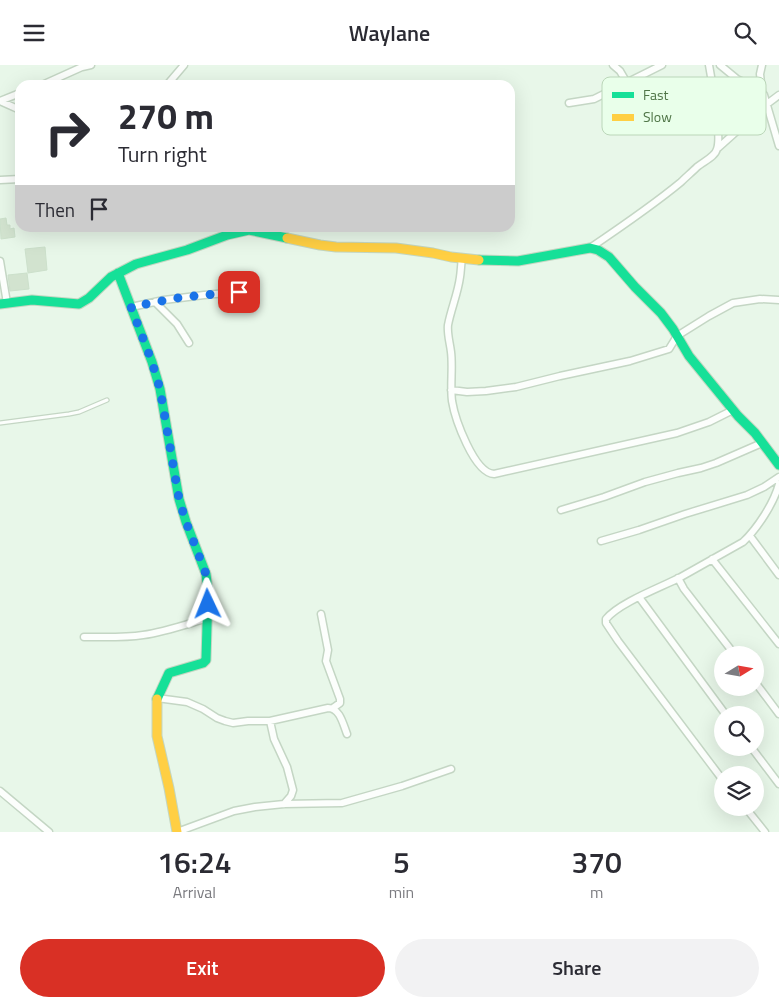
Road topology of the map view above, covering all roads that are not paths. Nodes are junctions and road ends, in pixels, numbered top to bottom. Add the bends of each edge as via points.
1 (91, 65) edge
2 (184, 65) edge
3 (613, 65) edge
4 (662, 65) edge
5 (720, 65) edge
6 (624, 77) edge
7 (639, 77) edge
8 (734, 77) edge
9 (53, 80) edge
10 (171, 80) edge
11 (15, 95) edge
12 (602, 95) edge
13 (779, 95) edge
14 (0, 101) edge
15 (766, 101) edge
16 (569, 103) dead end
17 (767, 104) junction
18 (15, 108) edge
19 (718, 135) edge
20 (732, 135) edge
21 (779, 146) edge
22 (718, 147) junction
23 (15, 179) edge
24 (0, 180) edge
25 (239, 232) edge
26 (276, 232) edge
27 (590, 248) junction
28 (462, 258) junction
29 (0, 261) edge
30 (118, 273) junction
31 (250, 291) dead end
32 (779, 300) edge
33 (155, 302) junction
34 (4, 304) edge
35 (131, 307) junction
36 (677, 336) junction
37 (189, 343) dead end
38 (451, 390) junction
39 (107, 400) dead end
40 (734, 410) junction
41 (0, 423) edge
42 (762, 443) junction
43 (779, 465) edge
44 (779, 477) edge
45 (779, 489) edge
46 (560, 510) dead end
47 (750, 535) junction
48 (601, 541) dead end
49 (712, 559) junction
50 (779, 575) edge
51 (678, 578) junction
52 (639, 597) junction
53 (321, 615) dead end
54 (208, 618) junction
55 (84, 637) dead end
56 (779, 644) edge
57 (728, 646) edge
58 (764, 694) edge
59 (157, 698) junction
60 (719, 706) edge
61 (333, 708) junction
62 (779, 713) edge
63 (270, 721) junction
64 (347, 734) dead end
65 (758, 756) edge
66 (714, 768) edge
67 (452, 769) dead end
68 (779, 784) edge
69 (0, 791) edge
70 (284, 805) junction
71 (752, 816) edge
72 (49, 832) edge
73 (177, 832) edge
74 (765, 832) edge

1 - 9 street
2 - 10 street
3 - 6 street
4 - 7 street
5 - 8 street
11 - 14 street
12 - 16 street
13 - 17 street
14 - 18 street
15 - 17 street
17 - 21 street
19 - 22 street
20 - 22 street
22 - 27 street via 681,182
23 - 24 street
25 - 30 street via 145,261
26 - 28 street via 320,245 396,248
27 - 28 street via 518,261
27 - 36 street via 609,257 661,313
28 - 38 street via 448,325 452,353
29 - 34 street
30 - 34 street via 79,304 32,300
30 - 35 street
31 - 33 street
32 - 36 street via 733,303
33 - 35 street
33 - 37 street via 177,324
35 - 54 street via 160,389 179,499 206,574
36 - 38 street via 669,349 630,361 516,387 467,392
36 - 40 street via 689,356
38 - 40 street via 465,441 483,470 491,474 677,433
39 - 41 lane via 79,412
40 - 42 street
42 - 43 street
42 - 46 street via 701,469 645,482
44 - 48 street via 747,495
45 - 47 street
47 - 49 street
47 - 50 street
49 - 51 street
49 - 56 street
51 - 52 street
51 - 57 street
52 - 60 street
52 - 66 street via 612,613 606,623
53 - 61 street via 328,650 326,661 340,699
54 - 55 street via 144,635
54 - 59 street via 206,660 170,673
58 - 62 street
59 - 63 street via 187,702 228,722
59 - 73 street via 157,736
61 - 63 street
61 - 64 street
63 - 70 street via 293,791
65 - 68 street
67 - 70 street via 342,803
69 - 72 street
70 - 73 street via 234,811
71 - 74 street

